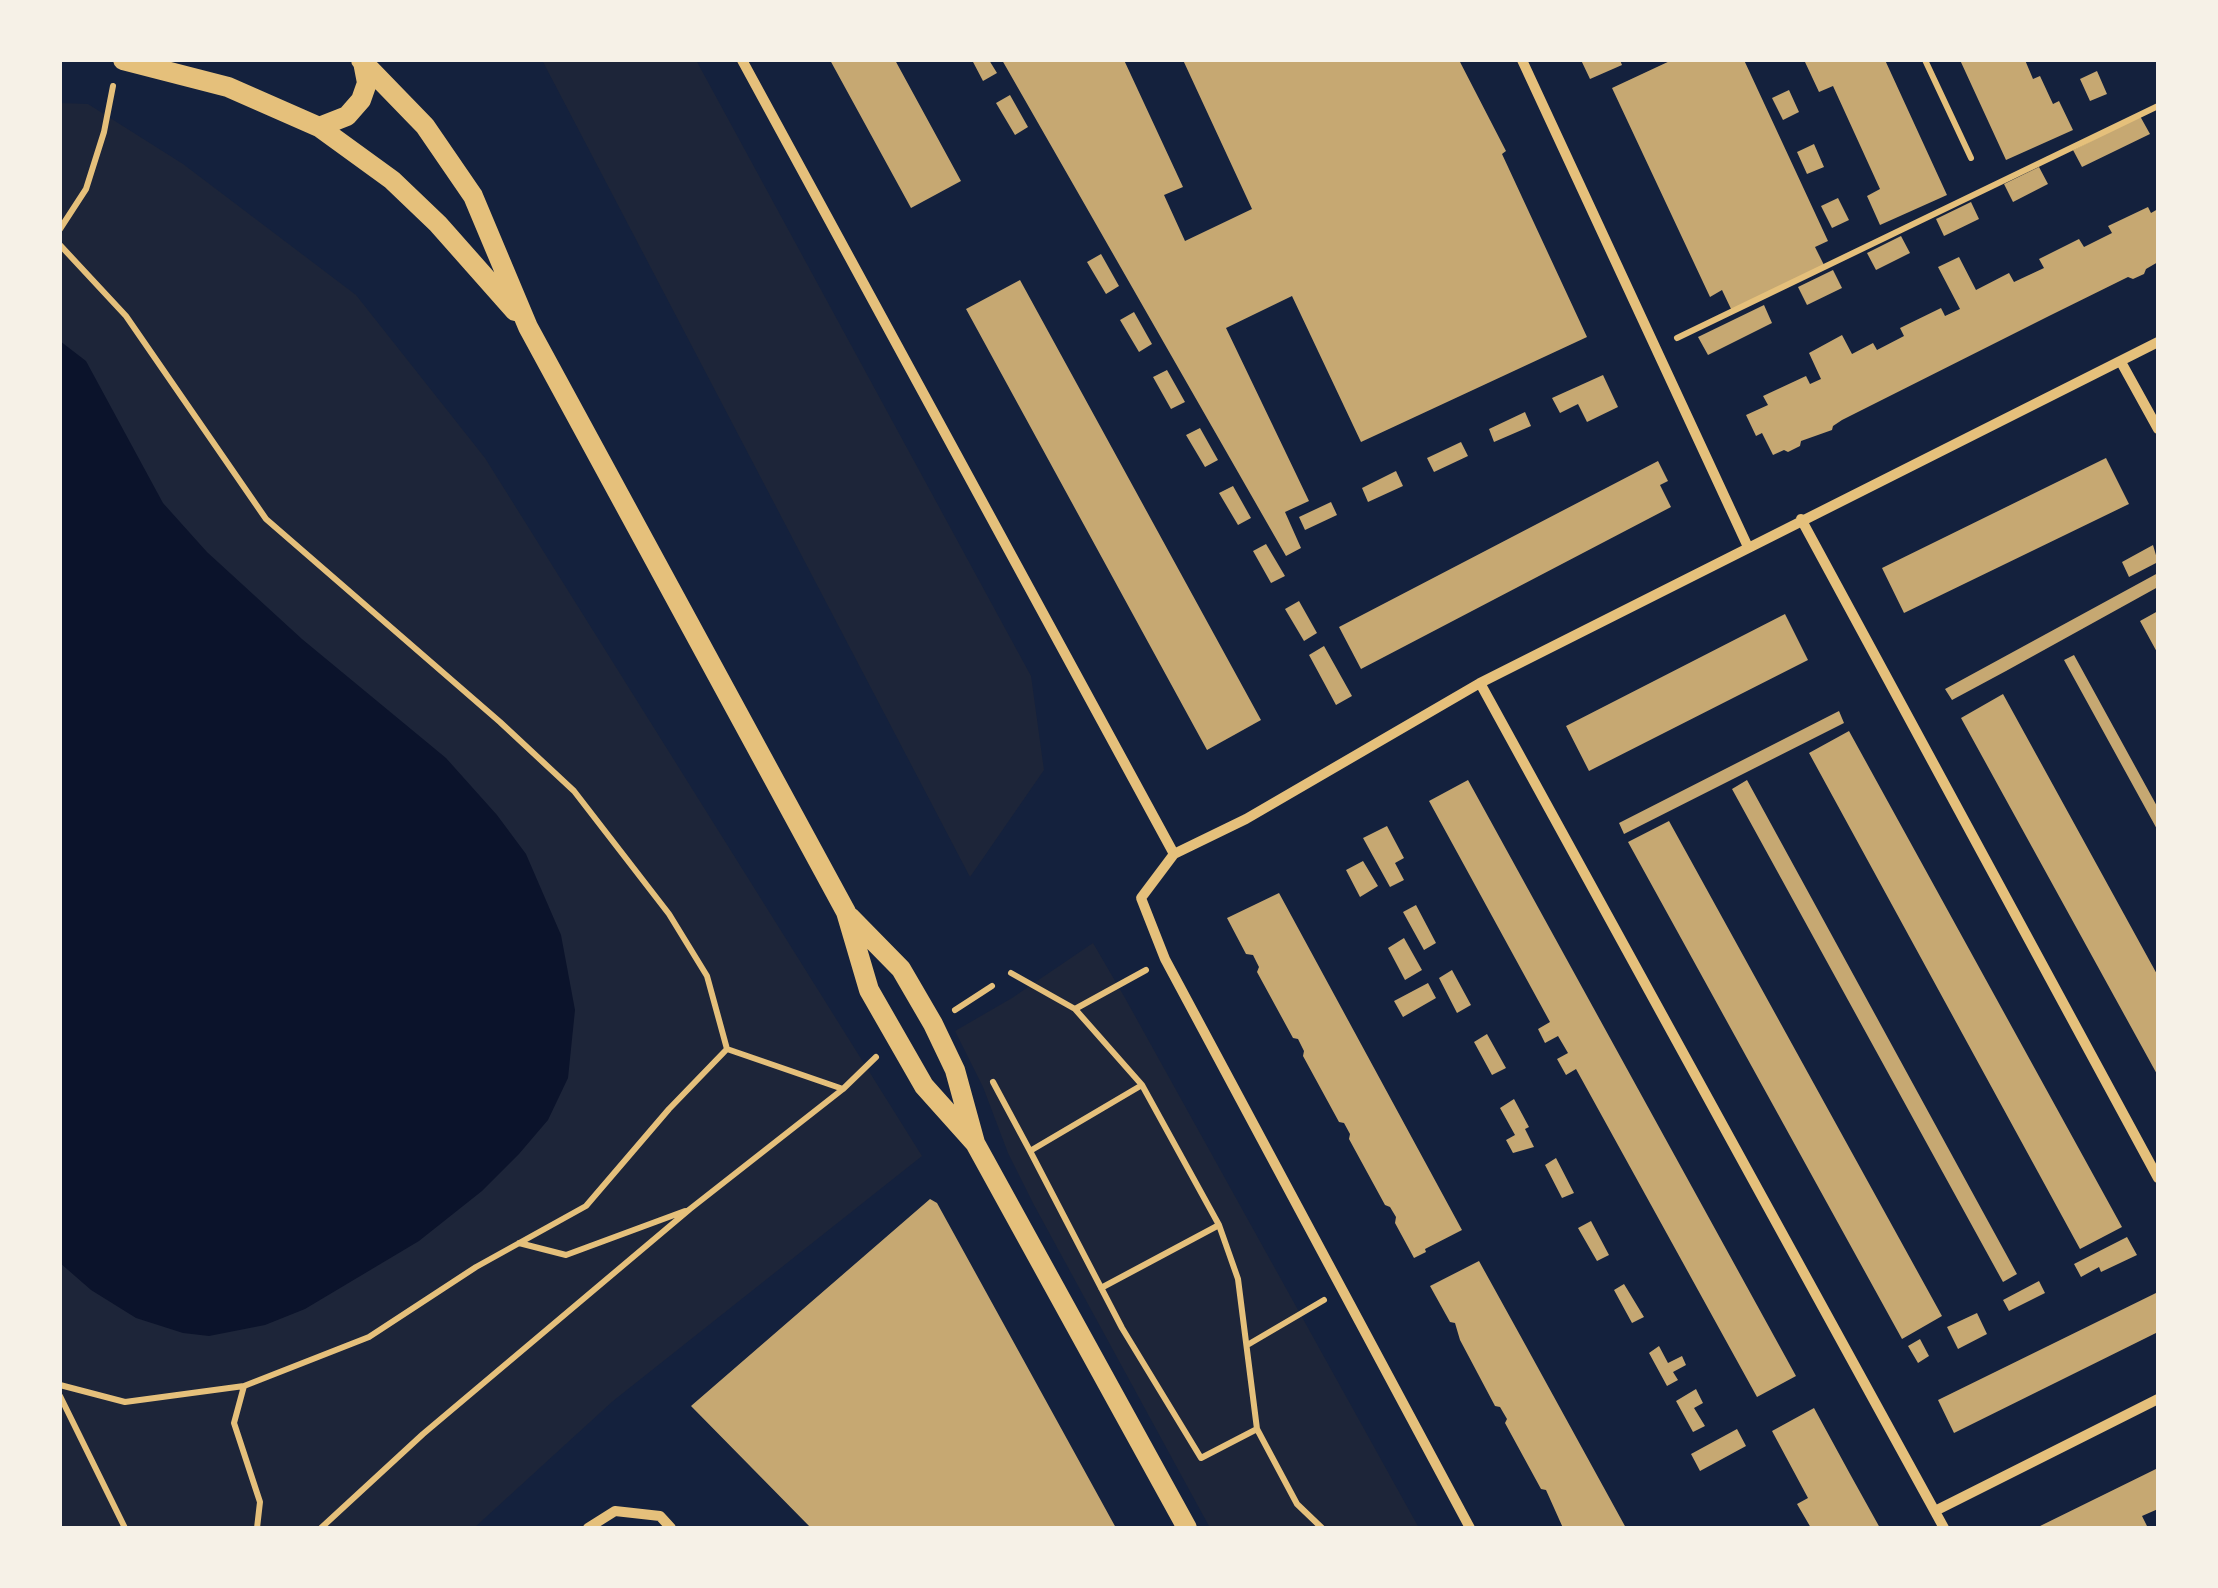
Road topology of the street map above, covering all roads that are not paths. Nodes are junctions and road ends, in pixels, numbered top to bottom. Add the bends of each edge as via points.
1 (742, 60) edge
2 (1522, 60) edge
3 (362, 61) edge
4 (186, 68) edge
5 (119, 69) edge
6 (318, 127) junction
7 (528, 327) junction
8 (2158, 342) edge
9 (2121, 362) junction
10 (2158, 428) edge
11 (1801, 519) junction
12 (1748, 547) junction
13 (1480, 683) junction
14 (1174, 854) junction
15 (846, 912) junction
16 (975, 1143) junction
17 (2158, 1178) edge
18 (2158, 1399) edge
19 (1935, 1511) junction
20 (588, 1528) edge
21 (672, 1528) edge
22 (1187, 1528) edge
23 (1470, 1528) edge
24 (1944, 1528) edge

1 - 14 street
2 - 12 street
3 - 6 main road via 367,83 361,100 347,116
3 - 7 main road via 425,126 472,196
4 - 5 main road
4 - 6 main road
6 - 7 main road via 392,180
7 - 15 main road
8 - 9 street
9 - 10 street
9 - 11 street
11 - 12 street
11 - 17 street
12 - 13 street
13 - 14 street
13 - 19 street
14 - 23 street via 1141,898 1165,959
15 - 16 main road via 869,990 891,1030 924,1086
15 - 16 main road via 901,969 933,1024 955,1070
16 - 22 main road
18 - 19 street
19 - 24 street
20 - 21 street via 615,1511 660,1516

